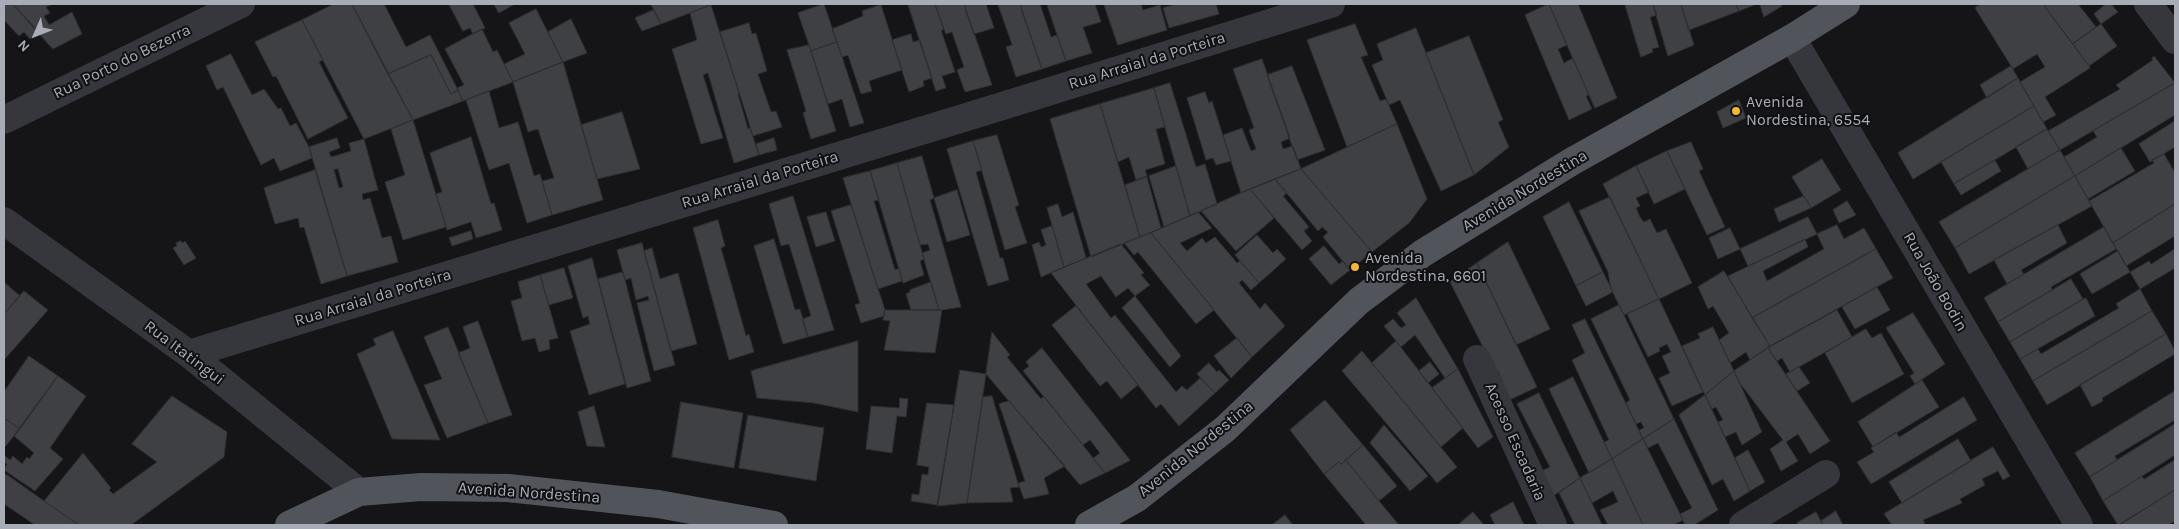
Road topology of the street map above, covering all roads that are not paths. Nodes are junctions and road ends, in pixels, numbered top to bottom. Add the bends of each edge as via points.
1 (241, 4) edge
2 (1331, 4) edge
3 (1846, 4) edge
4 (2148, 4) edge
5 (1792, 38) junction
6 (2175, 40) edge
7 (4, 120) edge
8 (4, 221) edge
9 (188, 354) junction
10 (1478, 359) dead end
11 (1826, 474) dead end
12 (359, 492) junction
13 (289, 525) edge
14 (774, 525) edge
15 (1089, 525) edge
16 (1553, 525) edge
17 (1743, 525) edge
18 (2079, 525) edge

1 - 7 street, Rua Porto do Bezerra
2 - 9 street, Rua Arraial da Porteira
3 - 5 main road, Avenida Nordestina
4 - 6 street
5 - 15 main road, Avenida Nordestina via 1571,162 1423,253 1358,301 1225,429 1137,498
5 - 18 street, Rua João Bodin
8 - 9 street, Rua Itatingui
9 - 12 street, Rua Itatingui
10 - 16 street, Acesso Escadaria
11 - 17 street
12 - 13 main road, Avenida Nordestina
12 - 14 main road, Avenida Nordestina via 421,487 508,488 658,504

